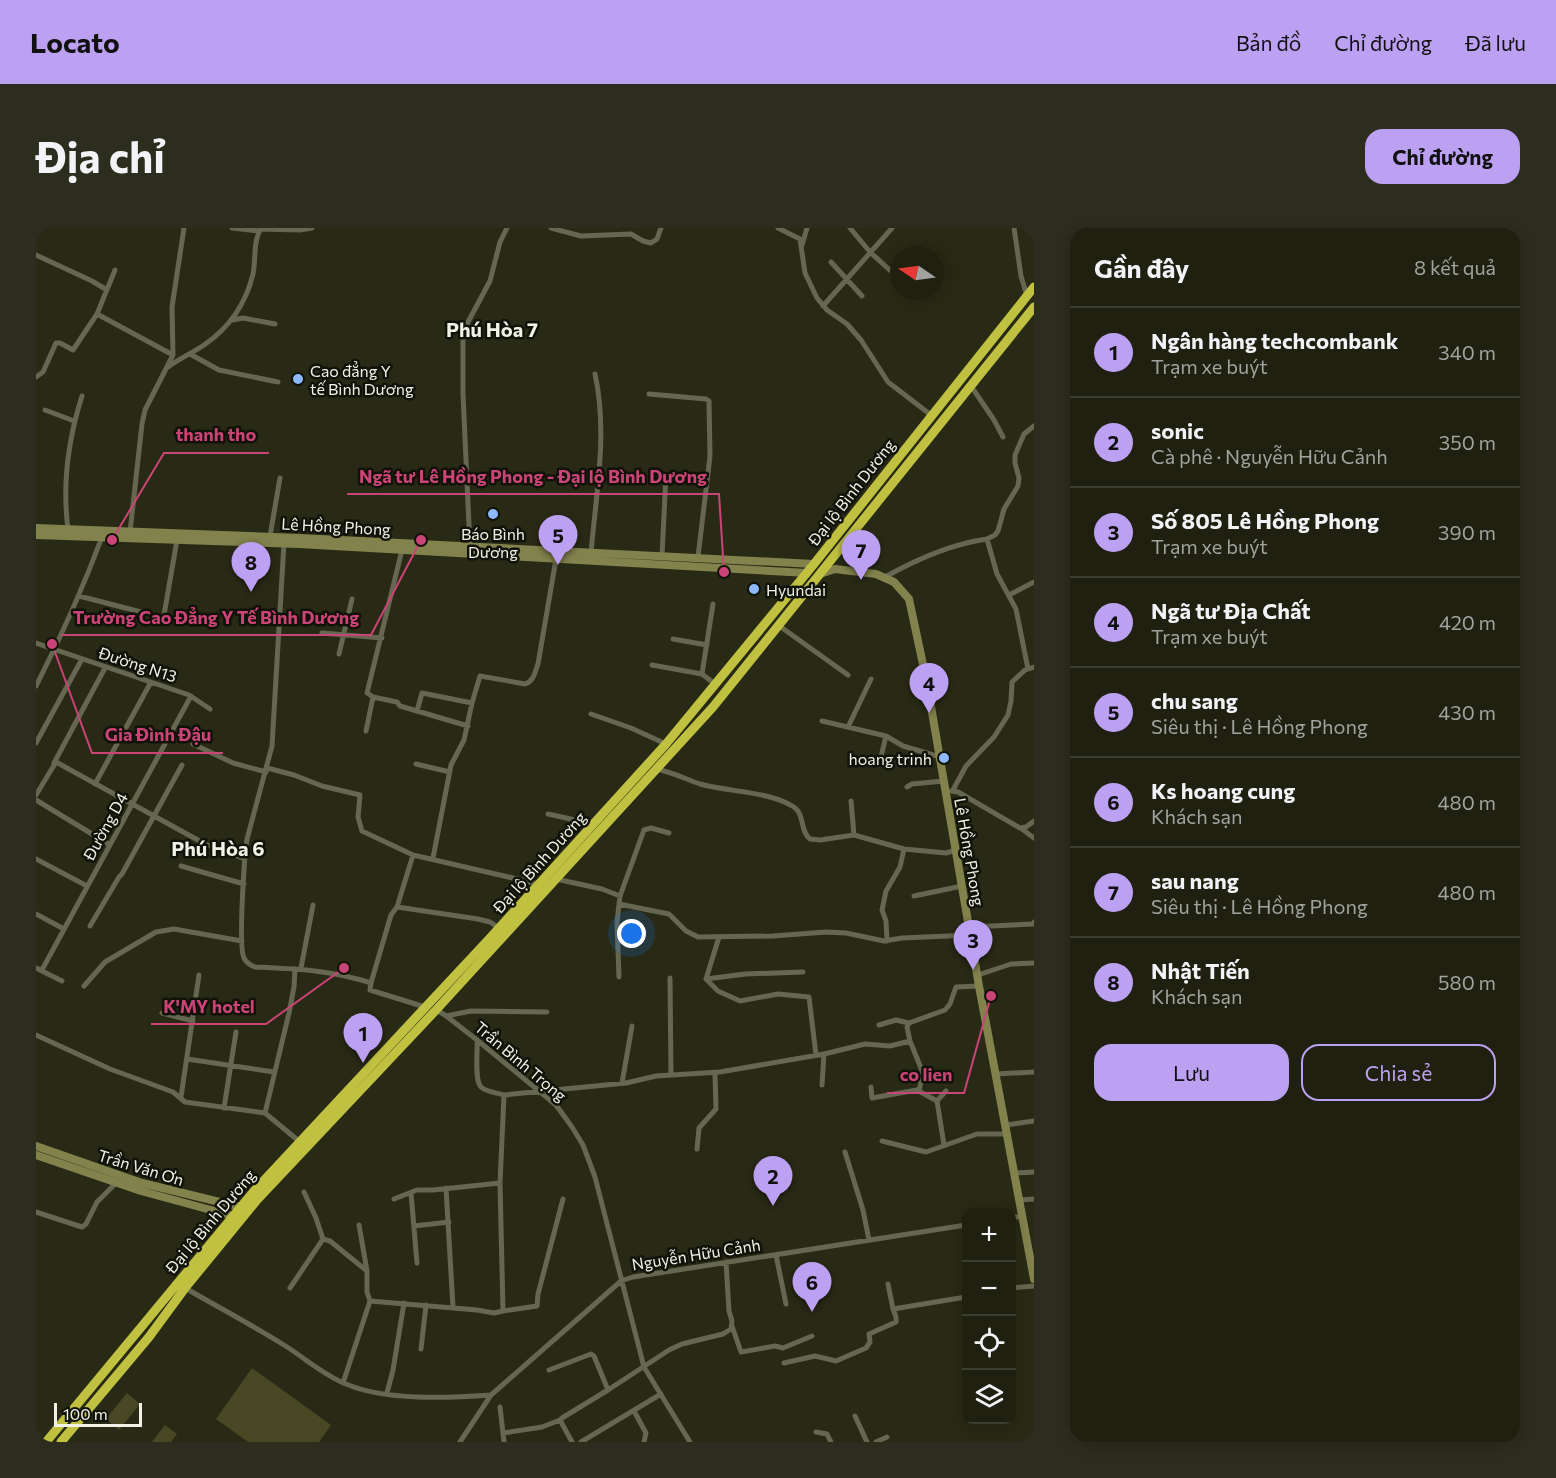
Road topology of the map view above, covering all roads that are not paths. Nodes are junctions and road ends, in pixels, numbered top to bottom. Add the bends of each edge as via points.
1 (184, 228) edge
2 (231, 228) edge
3 (312, 228) edge
4 (507, 228) edge
5 (550, 228) edge
6 (661, 228) edge
7 (778, 228) edge
8 (807, 228) edge
9 (850, 228) edge
10 (892, 228) edge
11 (1014, 228) edge
12 (244, 229) edge
13 (303, 229) edge
14 (790, 230) edge
15 (259, 231) junction
16 (801, 247) junction
17 (870, 252) junction
18 (36, 255) edge
19 (831, 262) dead end
20 (115, 270) dead end
21 (890, 270) edge
22 (846, 279) junction
23 (1034, 286) edge
24 (107, 291) junction
25 (861, 296) dead end
26 (1027, 296) junction
27 (823, 306) junction
28 (1034, 308) edge
29 (97, 314) junction
30 (232, 320) junction
31 (275, 324) dead end
32 (190, 354) junction
33 (173, 355) junction
34 (168, 367) junction
35 (595, 374) dead end
36 (36, 378) edge
37 (278, 381) dead end
38 (972, 386) junction
39 (649, 394) dead end
40 (82, 396) dead end
41 (45, 410) dead end
42 (931, 415) junction
43 (74, 421) junction
44 (1034, 426) edge
45 (1003, 437) dead end
46 (666, 474) dead end
47 (279, 478) dead end
48 (36, 528) edge
49 (68, 529) junction
50 (103, 534) junction
51 (36, 535) edge
52 (130, 535) junction
53 (270, 536) junction
54 (987, 539) junction
55 (177, 540) junction
56 (284, 540) junction
57 (470, 547) junction
58 (402, 550) junction
59 (591, 553) junction
60 (662, 556) junction
61 (698, 557) junction
62 (556, 559) junction
63 (814, 564) junction
64 (832, 566) junction
65 (807, 573) junction
66 (820, 574) junction
67 (885, 577) junction
68 (1034, 582) edge
69 (1009, 595) junction
70 (79, 596) junction
71 (352, 599) dead end
72 (713, 604) dead end
73 (145, 613) dead end
74 (164, 615) dead end
75 (778, 625) junction
76 (322, 633) dead end
77 (344, 635) junction
78 (382, 638) junction
79 (673, 639) dead end
80 (36, 643) edge
81 (707, 645) junction
82 (55, 649) junction
83 (339, 654) dead end
84 (82, 659) junction
85 (652, 665) dead end
86 (105, 668) junction
87 (1031, 668) edge
88 (702, 674) junction
89 (848, 675) dead end
90 (871, 679) dead end
91 (151, 682) junction
92 (715, 684) junction
93 (36, 686) edge
94 (191, 696) junction
95 (373, 697) junction
96 (472, 703) junction
97 (210, 709) dead end
98 (417, 711) junction
99 (591, 714) dead end
100 (822, 721) dead end
101 (468, 726) junction
102 (848, 728) junction
103 (366, 731) dead end
104 (886, 736) junction
105 (36, 743) edge
106 (193, 744) dead end
107 (666, 744) junction
108 (939, 757) junction
109 (54, 763) junction
110 (416, 764) dead end
111 (182, 765) dead end
112 (879, 765) dead end
113 (657, 769) junction
114 (267, 770) junction
115 (450, 772) junction
116 (944, 781) junction
117 (95, 784) junction
118 (907, 787) dead end
119 (949, 791) junction
120 (36, 798) edge
121 (851, 801) dead end
122 (132, 805) junction
123 (548, 814) dead end
124 (154, 817) junction
125 (1034, 821) edge
126 (593, 824) junction
127 (1022, 829) junction
128 (669, 833) dead end
129 (854, 835) junction
130 (1034, 838) edge
131 (110, 845) junction
132 (904, 849) junction
133 (956, 850) junction
134 (413, 855) junction
135 (433, 858) junction
136 (36, 859) edge
137 (245, 859) junction
138 (181, 866) dead end
139 (556, 879) junction
140 (244, 884) junction
141 (539, 884) junction
142 (87, 886) junction
143 (962, 886) junction
144 (914, 896) dead end
145 (620, 897) junction
146 (619, 904) junction
147 (313, 905) dead end
148 (397, 907) junction
149 (36, 914) edge
150 (1034, 922) edge
151 (90, 926) dead end
152 (499, 928) junction
153 (64, 929) junction
154 (970, 931) junction
155 (719, 937) junction
156 (887, 940) junction
157 (242, 941) junction
158 (1034, 963) edge
159 (298, 968) junction
160 (40, 969) edge
161 (803, 972) dead end
162 (199, 975) dead end
163 (978, 975) junction
164 (619, 977) dead end
165 (670, 978) dead end
166 (706, 979) junction
167 (62, 981) dead end
168 (371, 983) junction
169 (84, 986) dead end
170 (979, 986) junction
171 (425, 1007) junction
172 (436, 1010) junction
173 (547, 1012) dead end
174 (162, 1013) dead end
175 (446, 1016) junction
176 (193, 1021) junction
177 (909, 1023) junction
178 (879, 1025) dead end
179 (632, 1026) dead end
180 (236, 1032) dead end
181 (36, 1035) edge
182 (477, 1040) junction
183 (910, 1041) junction
184 (824, 1054) junction
185 (816, 1055) junction
186 (187, 1059) junction
187 (231, 1066) junction
188 (274, 1071) junction
189 (1034, 1072) edge
190 (715, 1073) junction
191 (997, 1074) junction
192 (670, 1075) junction
193 (622, 1083) junction
194 (822, 1085) dead end
195 (871, 1087) dead end
196 (539, 1091) junction
197 (919, 1091) junction
198 (946, 1091) dead end
199 (504, 1095) junction
200 (181, 1097) junction
201 (937, 1101) junction
202 (224, 1108) junction
203 (265, 1113) junction
204 (1034, 1121) edge
205 (1006, 1125) junction
206 (1008, 1134) junction
207 (882, 1141) dead end
208 (300, 1142) junction
209 (944, 1145) junction
210 (36, 1146) edge
211 (697, 1149) dead end
212 (845, 1152) dead end
213 (36, 1155) edge
214 (1034, 1172) edge
215 (1015, 1173) junction
216 (119, 1179) junction
217 (500, 1183) junction
218 (446, 1188) junction
219 (304, 1192) dead end
220 (411, 1193) junction
221 (1034, 1198) edge
222 (394, 1199) dead end
223 (563, 1199) dead end
224 (1020, 1200) junction
225 (240, 1208) junction
226 (36, 1212) edge
227 (233, 1216) junction
228 (1023, 1216) junction
229 (1016, 1217) edge
230 (449, 1222) junction
231 (359, 1225) dead end
232 (414, 1226) junction
233 (962, 1226) edge
234 (323, 1239) junction
235 (869, 1240) junction
236 (777, 1255) junction
237 (726, 1262) junction
238 (417, 1263) dead end
239 (368, 1271) junction
240 (1034, 1279) edge
241 (621, 1281) junction
242 (888, 1284) dead end
243 (1034, 1286) edge
244 (185, 1288) junction
245 (290, 1288) dead end
246 (1016, 1288) edge
247 (962, 1298) edge
248 (370, 1301) junction
249 (404, 1303) junction
250 (786, 1304) dead end
251 (426, 1305) junction
252 (453, 1307) junction
253 (893, 1309) junction
254 (503, 1311) junction
255 (732, 1326) junction
256 (812, 1336) dead end
257 (421, 1348) dead end
258 (784, 1364) dead end
259 (644, 1367) junction
260 (549, 1370) dead end
261 (343, 1383) junction
262 (608, 1390) junction
263 (387, 1393) junction
264 (661, 1394) junction
265 (491, 1395) junction
266 (500, 1407) dead end
267 (634, 1411) junction
268 (855, 1416) dead end
269 (560, 1420) junction
270 (816, 1432) dead end
271 (503, 1433) junction
272 (887, 1437) dead end
273 (46, 1442) edge
274 (61, 1442) edge
275 (460, 1442) edge
276 (504, 1442) edge
277 (572, 1442) edge
278 (581, 1442) edge
279 (644, 1442) edge
280 (689, 1442) edge
281 (831, 1442) edge
282 (867, 1442) edge
283 (876, 1442) edge

1 - 33 street via 172,307
2 - 12 street
3 - 13 street
4 - 57 street via 490,281 463,340
5 - 6 street via 581,236 631,234 651,243
7 - 14 street
8 - 16 street
9 - 17 street
10 - 17 street
11 - 26 street
12 - 15 street
13 - 15 street
14 - 16 street via 800,239
15 - 30 street via 249,288
16 - 27 street via 809,285
17 - 21 street
17 - 22 street
18 - 24 street
19 - 22 street
20 - 24 street
22 - 25 street
22 - 27 street
23 - 26 highway, Đại lộ Bình Dương
24 - 29 street
26 - 42 highway, Đại lộ Bình Dương
27 - 42 street via 861,340 888,382
28 - 38 highway, Đại lộ Bình Dương
29 - 33 street
29 - 36 street via 73,350 60,342 56,344
30 - 31 street via 243,318
30 - 32 street
32 - 34 street
32 - 37 street via 219,370
33 - 34 street
34 - 52 street via 145,410
35 - 59 street via 602,432
38 - 45 street
38 - 64 highway, Đại lộ Bình Dương
39 - 61 street via 709,401 710,456
40 - 43 street
41 - 43 street
42 - 63 highway, Đại lộ Bình Dương
43 - 49 street via 65,484
44 - 54 street via 1024,434 1015,454 1018,486 1004,509 998,531
46 - 60 street
47 - 53 street
48 - 49 street, Lê Hồng Phong
49 - 50 street, Lê Hồng Phong
50 - 51 street, Lê Hồng Phong
50 - 52 street, Lê Hồng Phong
50 - 70 street
52 - 53 street, Lê Hồng Phong
52 - 55 street, Lê Hồng Phong
53 - 56 street, Lê Hồng Phong
54 - 67 street via 931,555
54 - 69 street via 997,574
55 - 56 street, Lê Hồng Phong
55 - 74 street
56 - 57 street, Lê Hồng Phong
56 - 58 street, Lê Hồng Phong
56 - 114 street via 276,699
57 - 59 street, Lê Hồng Phong
58 - 62 street, Lê Hồng Phong
58 - 78 street
59 - 60 street, Lê Hồng Phong
60 - 61 street, Lê Hồng Phong
61 - 63 street, Lê Hồng Phong
62 - 65 street, Lê Hồng Phong
62 - 96 street via 534,677 525,684 480,676
63 - 64 highway
63 - 65 highway, Đại lộ Bình Dương
64 - 66 highway, Đại lộ Bình Dương
64 - 67 street
65 - 66 highway
65 - 92 highway, Đại lộ Bình Dương
66 - 75 highway, Đại lộ Bình Dương
67 - 108 street, Lê Hồng Phong via 909,599
68 - 69 street
69 - 87 street
70 - 73 street
70 - 82 street
71 - 77 street
72 - 81 street
75 - 89 street
75 - 113 highway, Đại lộ Bình Dương
76 - 77 street
77 - 78 street
77 - 83 street
78 - 95 street via 367,693
79 - 81 street
80 - 82 street, Đường N13
81 - 88 street
82 - 84 street, Đường N13
82 - 93 street
84 - 86 street, Đường N13
84 - 105 street
85 - 88 street
86 - 91 street, Đường N13
86 - 109 street
87 - 119 street via 1012,682 1010,710 1001,727
88 - 92 street
90 - 102 street
91 - 94 street, Đường N13
91 - 117 street
92 - 107 highway, Đại lộ Bình Dương
94 - 97 street, Đường N13
94 - 122 street, Đường D4
95 - 98 street
95 - 103 street
96 - 98 street via 422,693
96 - 101 street
98 - 101 street
99 - 107 street
100 - 102 street
101 - 115 street
102 - 104 street
104 - 108 street via 903,746
104 - 112 street
106 - 114 street via 233,763
107 - 126 highway, Đại lộ Bình Dương
108 - 116 street, Lê Hồng Phong
109 - 117 street
109 - 120 street
110 - 115 street
111 - 124 street
113 - 129 street via 793,807 810,839
113 - 139 highway, Đại lộ Bình Dương
114 - 134 street via 360,795 358,817 362,831
114 - 137 street
115 - 135 street
116 - 118 street
116 - 119 street, Lê Hồng Phong
117 - 122 street
119 - 127 street
119 - 133 street, Lê Hồng Phong
120 - 131 street
121 - 129 street
122 - 124 street
122 - 131 street, Đường D4
123 - 126 street
124 - 137 street via 205,844
124 - 151 street
125 - 127 street
126 - 141 highway, Đại lộ Bình Dương
127 - 130 street
128 - 145 street via 644,830
129 - 132 street
131 - 142 street, Đường D4
132 - 133 street via 946,853
132 - 156 street via 882,910
133 - 143 street, Lê Hồng Phong
134 - 135 street
134 - 148 street
135 - 141 street
136 - 142 street
137 - 140 street
138 - 140 street
139 - 145 street
139 - 172 highway, Đại lộ Bình Dương
140 - 157 street
141 - 152 highway, Đại lộ Bình Dương
142 - 153 street, Đường D4
143 - 144 street
143 - 154 street, Lê Hồng Phong
145 - 146 street
146 - 155 street via 669,914 686,931
146 - 164 street
147 - 159 street
148 - 152 street via 478,919
148 - 168 street via 391,915
149 - 153 street
150 - 154 street
152 - 171 highway, Đại lộ Bình Dương
153 - 160 street, Đường D4
154 - 156 street
154 - 163 street, Lê Hồng Phong
155 - 156 street via 834,932
155 - 166 street
157 - 159 street via 248,964
157 - 169 street via 174,929 156,932 105,962
158 - 163 street via 1011,964
159 - 168 street
159 - 188 street
160 - 167 street
161 - 166 street
162 - 176 street
163 - 170 street, Lê Hồng Phong
165 - 192 street
166 - 185 street via 718,991 740,1001 778,994 809,997
168 - 171 street via 370,990
170 - 177 street via 956,987 945,1010
170 - 191 street, Lê Hồng Phong
171 - 172 highway
171 - 208 highway, Đại lộ Bình Dương
172 - 175 street, Trần Bình Trọng
172 - 244 highway, Đại lộ Bình Dương via 257,1200
173 - 175 street via 471,1011
174 - 176 street
175 - 182 street, Trần Bình Trọng
176 - 186 street
177 - 178 street via 896,1020
177 - 183 street
179 - 193 street
180 - 187 street
181 - 200 street
182 - 196 street, Trần Bình Trọng
182 - 199 street via 479,1084 482,1089
183 - 184 street via 890,1046 865,1044
183 - 197 street via 923,1074
184 - 185 street
184 - 194 street
185 - 190 street
186 - 187 street
186 - 200 street
187 - 188 street
187 - 202 street
188 - 203 street
189 - 191 street
190 - 192 street
190 - 211 street via 717,1105 699,1128
191 - 205 street, Lê Hồng Phong
192 - 193 street
193 - 196 street
195 - 197 street via 872,1098
196 - 199 street
196 - 241 street, Trần Bình Trọng via 556,1105 583,1145
197 - 201 street
198 - 201 street
199 - 217 street
200 - 202 street via 193,1105
201 - 209 street
202 - 203 street
203 - 208 street
204 - 205 street
205 - 206 street, Lê Hồng Phong
206 - 209 street via 977,1134
206 - 215 street, Lê Hồng Phong
207 - 209 street via 922,1152
208 - 225 highway, Đại lộ Bình Dương
210 - 216 street, Trần Văn Ơn
212 - 235 street
213 - 216 street, Trần Văn Ơn
214 - 215 street
215 - 224 street, Lê Hồng Phong
216 - 225 street, Trần Văn Ơn
216 - 226 street via 97,1202 82,1227
216 - 227 street, Trần Văn Ơn via 167,1198
217 - 218 street
217 - 254 street
218 - 220 street
218 - 230 street
219 - 234 street
220 - 222 street
220 - 232 street
221 - 224 street
223 - 254 street via 538,1294 539,1304
224 - 228 street, Lê Hồng Phong
225 - 227 highway, Đại lộ Bình Dương
227 - 273 highway, Đại lộ Bình Dương
228 - 229 street
228 - 240 street, Lê Hồng Phong
230 - 232 street
230 - 252 street
231 - 239 street
232 - 238 street
233 - 235 street, Nguyễn Hữu Cảnh
234 - 239 street
234 - 245 street
235 - 236 street, Nguyễn Hữu Cảnh
236 - 237 street, Nguyễn Hữu Cảnh
236 - 250 street
237 - 241 street, Nguyễn Hữu Cảnh
237 - 255 street
239 - 248 street
241 - 259 street, Trần Bình Trọng
241 - 265 street, Nguyễn Hữu Cảnh
242 - 253 street
243 - 246 street
244 - 261 street
244 - 274 highway, Đại lộ Bình Dương
247 - 253 street
248 - 249 street
248 - 261 street
249 - 251 street
249 - 263 street
251 - 252 street
251 - 257 street
252 - 254 street
253 - 258 street via 897,1321 869,1334 866,1348 836,1361 815,1356
255 - 256 street via 741,1352 783,1348
255 - 259 street via 723,1334 669,1350
259 - 262 street
259 - 264 street, Trần Bình Trọng
260 - 262 street via 591,1354
261 - 263 street
262 - 269 street
263 - 265 street via 456,1398
264 - 267 street
264 - 280 street, Trần Bình Trọng
265 - 275 street, Nguyễn Hữu Cảnh
266 - 271 street
267 - 278 street
267 - 279 street via 645,1433
268 - 282 street
269 - 271 street
269 - 277 street
270 - 281 street via 827,1434
271 - 276 street
272 - 283 street

